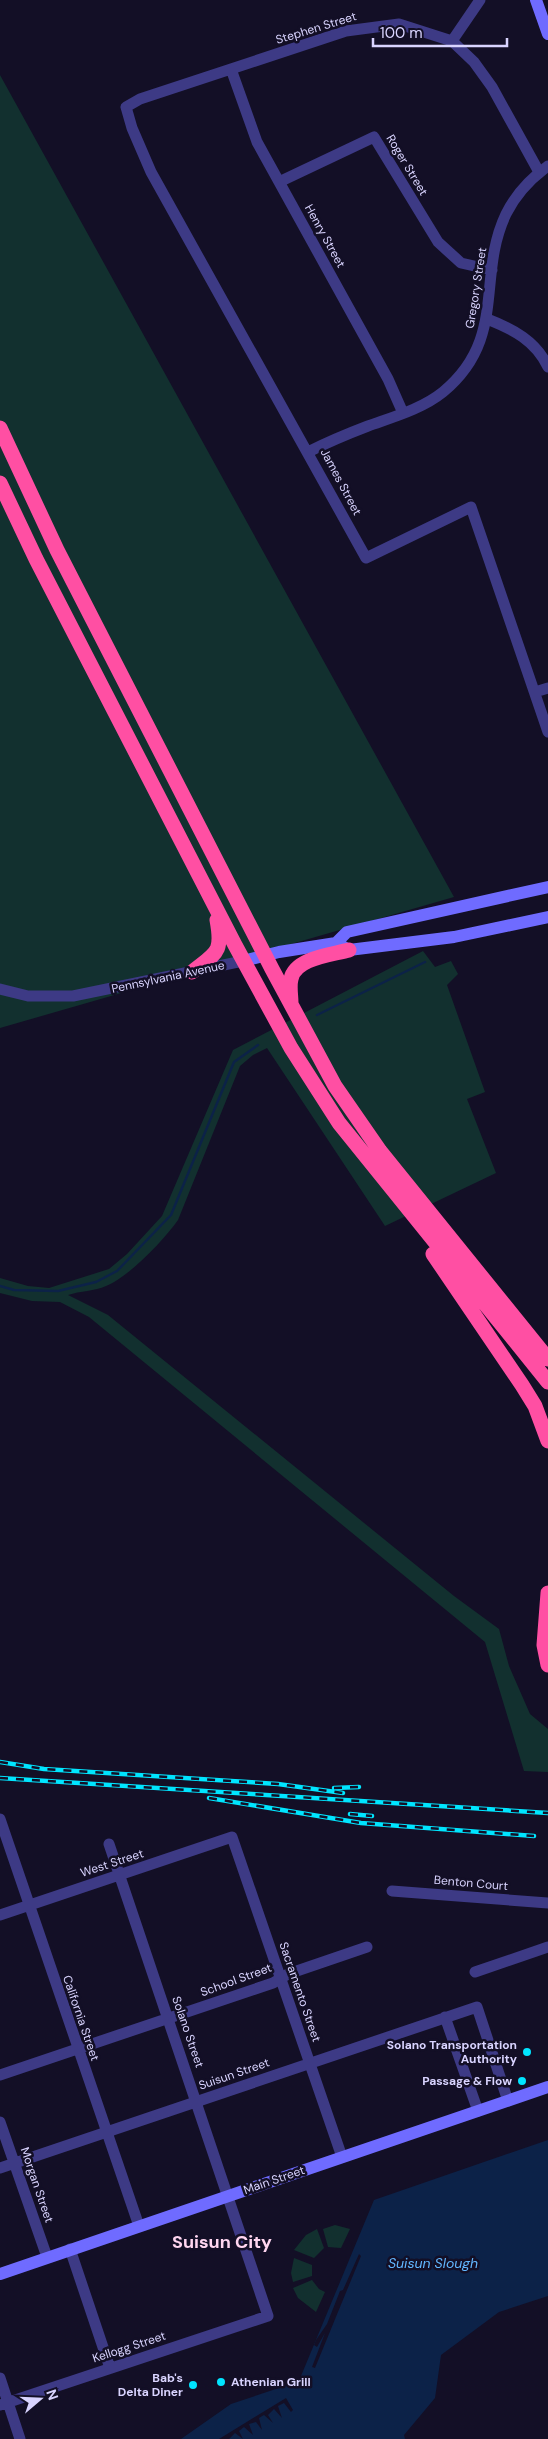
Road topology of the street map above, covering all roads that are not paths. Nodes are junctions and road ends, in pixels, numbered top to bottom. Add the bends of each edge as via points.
1 (480, 0) edge
2 (536, 0) edge
3 (548, 34) edge
4 (452, 41) junction
5 (231, 69) junction
6 (126, 107) joint
7 (544, 169) edge
8 (279, 182) junction
9 (492, 270) junction
10 (487, 320) junction
11 (548, 367) edge
12 (403, 413) junction
13 (0, 428) edge
14 (308, 452) junction
15 (0, 483) edge
16 (548, 688) edge
17 (535, 692) junction
18 (548, 732) edge
19 (548, 887) edge
20 (215, 906) junction
21 (548, 917) edge
22 (342, 946) junction
23 (265, 955) junction
24 (243, 961) junction
25 (192, 972) junction
26 (0, 989) edge
27 (292, 1007) junction
28 (411, 1213) junction
29 (498, 1296) junction
30 (548, 1346) edge
31 (548, 1358) edge
32 (548, 1382) edge
33 (548, 1441) edge
34 (548, 1593) edge
35 (548, 1665) edge
36 (0, 1819) edge
37 (232, 1837) joint
38 (109, 1844) dead end
39 (119, 1875) junction
40 (392, 1891) dead end
41 (548, 1903) edge
42 (28, 1905) junction
43 (0, 1915) edge
44 (367, 1947) dead end
45 (548, 1947) edge
46 (475, 1972) dead end
47 (281, 1978) junction
48 (445, 2017) junction
49 (168, 2018) junction
50 (77, 2049) junction
51 (310, 2063) junction
52 (0, 2075) edge
53 (548, 2087) edge
54 (197, 2101) junction
55 (508, 2101) junction
56 (478, 2111) junction
57 (0, 2122) edge
58 (106, 2132) junction
59 (342, 2157) junction
60 (15, 2163) junction
61 (0, 2168) edge
62 (228, 2196) junction
63 (139, 2226) junction
64 (70, 2250) junction
65 (47, 2258) junction
66 (0, 2274) edge
67 (268, 2316) joint
68 (110, 2368) junction
69 (0, 2378) edge
70 (4, 2404) edge
71 (20, 2439) edge

1 - 4 street
2 - 3 main road
4 - 5 street, Stephen Street via 400,24 374,26 346,31
4 - 7 street, Stephen Street via 474,62 492,87
5 - 6 street, Stephen Street via 140,99
5 - 8 street, Henry Street via 257,142
6 - 14 street, James Street via 151,172
7 - 9 street, Gregory Street via 514,199 506,215
8 - 9 street, Roger Street via 374,137 438,242 460,263
8 - 12 street, Henry Street via 388,379
9 - 10 street, Gregory Street
10 - 11 street via 512,329 532,343
10 - 12 street, Gregory Street via 481,341 462,372 443,392 422,406
12 - 14 street, Gregory Street
13 - 23 highway via 57,550
14 - 17 street, James Street via 366,558 471,507
15 - 20 highway
16 - 17 street
17 - 18 street, James Street
19 - 22 main road, Pennsylvania Avenue via 347,932
20 - 24 highway
20 - 25 highway via 221,942 212,956
21 - 22 main road, Pennsylvania Avenue via 454,937
22 - 23 main road, Pennsylvania Avenue
22 - 27 highway via 295,969 291,978
23 - 24 main road, Pennsylvania Avenue
23 - 27 highway
24 - 25 street, Pennsylvania Avenue
24 - 28 highway via 318,1093
25 - 26 street, Pennsylvania Avenue via 73,996 28,996
27 - 29 highway via 351,1112
28 - 32 highway
28 - 33 highway via 427,1245 522,1384 535,1406
29 - 30 highway via 526,1320
29 - 31 highway
34 - 35 highway via 544,1645
36 - 42 street, California Street
37 - 39 street, West Street
37 - 47 street, Sacramento Street
38 - 39 street, Solano Street
39 - 42 street, West Street
39 - 49 street, Solano Street
40 - 41 street, Benton Court
42 - 43 street, West Street
42 - 50 street, California Street
44 - 47 street, School Street
45 - 46 street
47 - 49 street, School Street
47 - 51 street, Sacramento Street
48 - 51 street, Suisun Street
48 - 55 street, Suisun Street via 477,2007
48 - 56 street
49 - 50 street, School Street
49 - 54 street, Solano Street
50 - 52 street, School Street
50 - 58 street, California Street
51 - 54 street, Suisun Street
51 - 59 street, Sacramento Street
53 - 55 main road, Main Street
54 - 58 street, Suisun Street
54 - 62 street, Solano Street
55 - 56 main road, Main Street
56 - 59 main road, Main Street
57 - 60 street, Morgan Street
58 - 60 street, Suisun Street
58 - 63 street, California Street
59 - 62 main road, Main Street
60 - 61 street, Suisun Street
60 - 65 street, Morgan Street
62 - 63 main road, Main Street
62 - 67 street, Solano Street
63 - 64 main road, Main Street
64 - 65 main road, Main Street
64 - 68 street
65 - 66 main road, Main Street
67 - 68 street, Kellogg Street
68 - 70 street, Kellogg Street
69 - 70 street
70 - 71 street

